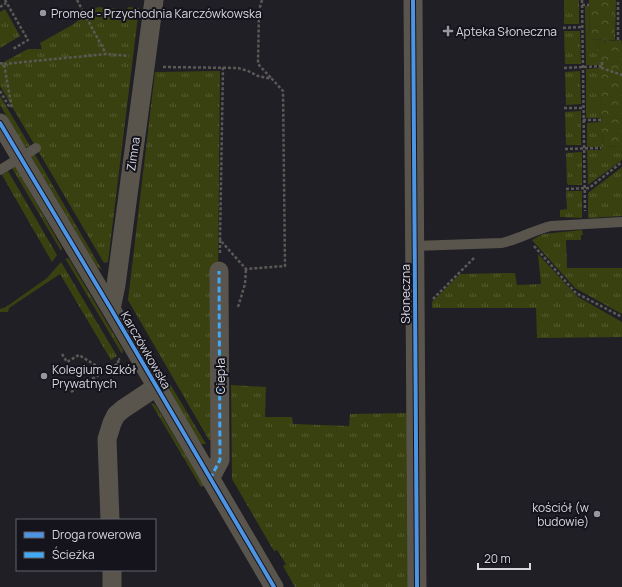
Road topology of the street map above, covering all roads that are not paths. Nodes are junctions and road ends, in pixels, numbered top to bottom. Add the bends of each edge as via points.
1 (154, 0) edge
2 (413, 0) edge
3 (6, 117) edge
4 (36, 148) dead end
5 (20, 157) junction
6 (0, 170) edge
7 (622, 222) edge
8 (414, 246) junction
9 (219, 271) dead end
10 (111, 308) junction
11 (156, 387) junction
12 (210, 478) junction
13 (110, 519) edge
14 (112, 571) edge
15 (112, 587) edge
16 (274, 587) edge
17 (417, 587) edge

1 - 10 street, Zimna
2 - 8 street, Słoneczna
3 - 5 street, Karczówkowska
4 - 5 lane
5 - 6 lane
5 - 10 street, Karczówkowska
7 - 8 lane via 551,226 502,243
8 - 17 street, Słoneczna
9 - 12 street, Ciepła via 220,460
10 - 11 street, Karczówkowska
11 - 12 street, Karczówkowska
11 - 13 street via 123,409 112,423 107,439
12 - 16 street, Karczówkowska
14 - 15 street

